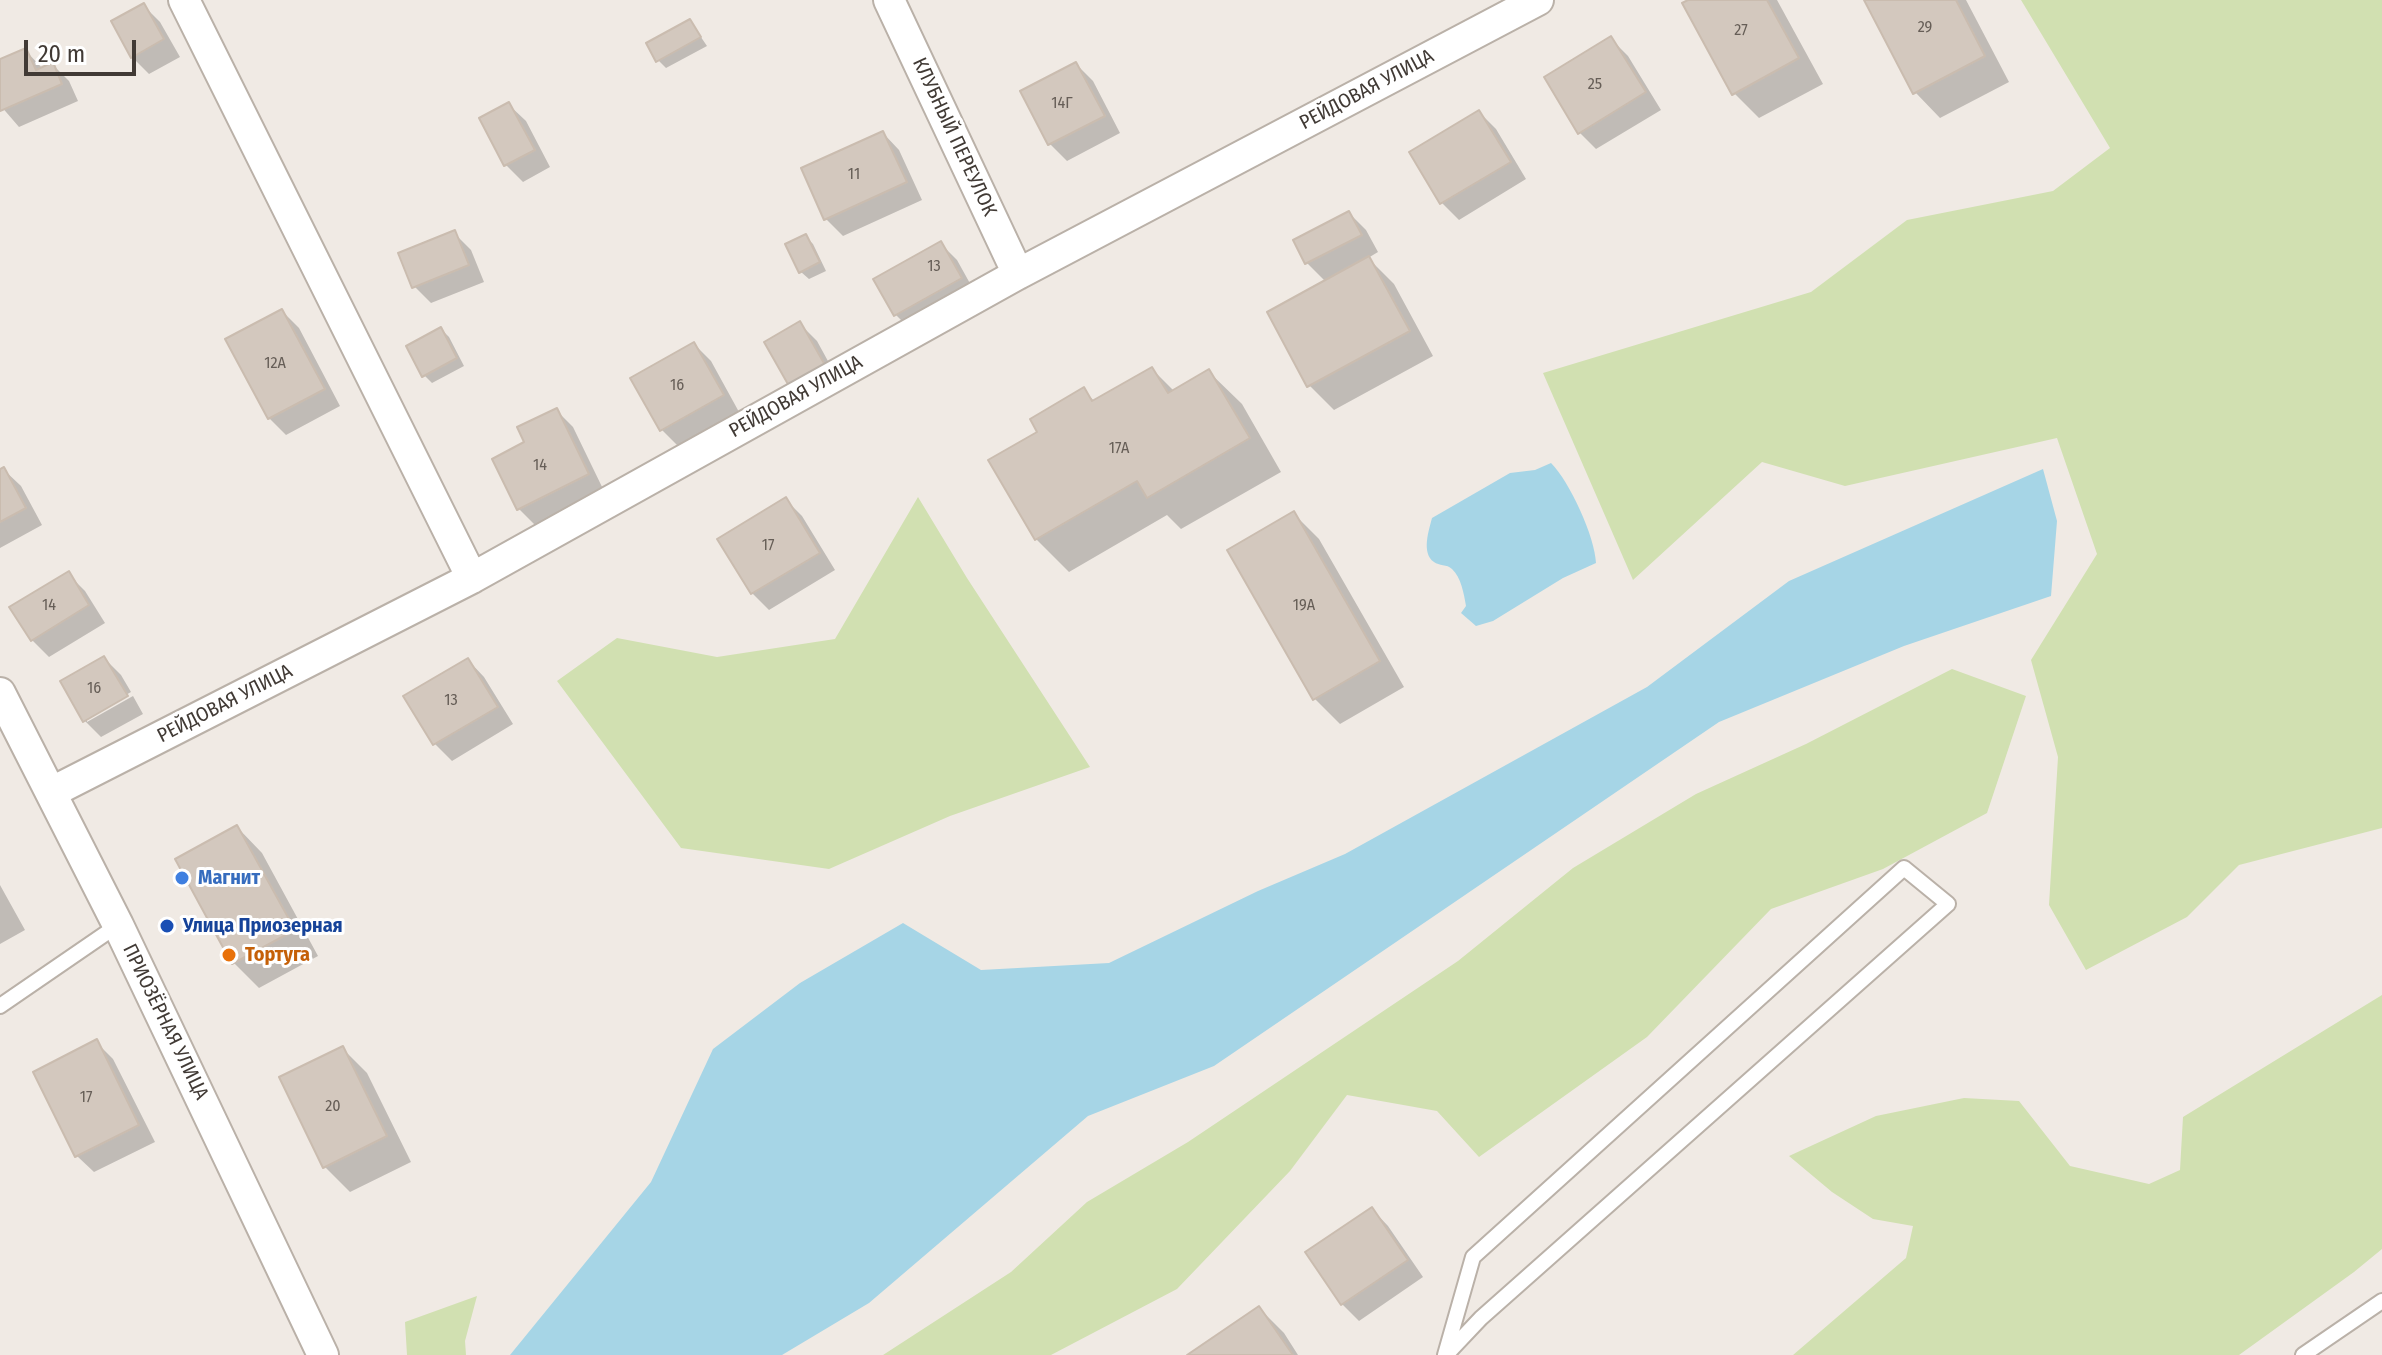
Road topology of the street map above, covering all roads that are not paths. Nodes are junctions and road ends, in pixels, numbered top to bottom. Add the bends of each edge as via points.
1 (184, 0) edge
2 (889, 0) edge
3 (1538, 0) edge
4 (1018, 274) junction
5 (472, 578) junction
6 (0, 693) edge
7 (52, 792) junction
8 (118, 925) junction
9 (0, 1006) edge
10 (2382, 1301) edge
11 (323, 1355) edge
12 (1446, 1355) edge
13 (2303, 1355) edge

1 - 5 street
2 - 4 street, КЛУБНЫЙ ПЕРЕУЛОК
3 - 4 street, РЕЙДОВАЯ УЛИЦА
4 - 5 street, РЕЙДОВАЯ УЛИЦА
5 - 7 street, РЕЙДОВАЯ УЛИЦА
6 - 7 street, ПРИОЗЁРНАЯ УЛИЦА
7 - 8 street, ПРИОЗЁРНАЯ УЛИЦА
8 - 9 lane
8 - 11 street, ПРИОЗЁРНАЯ УЛИЦА
10 - 13 lane
12 - 12 lane via 1481,1318 1948,904 1904,868 1473,1257

